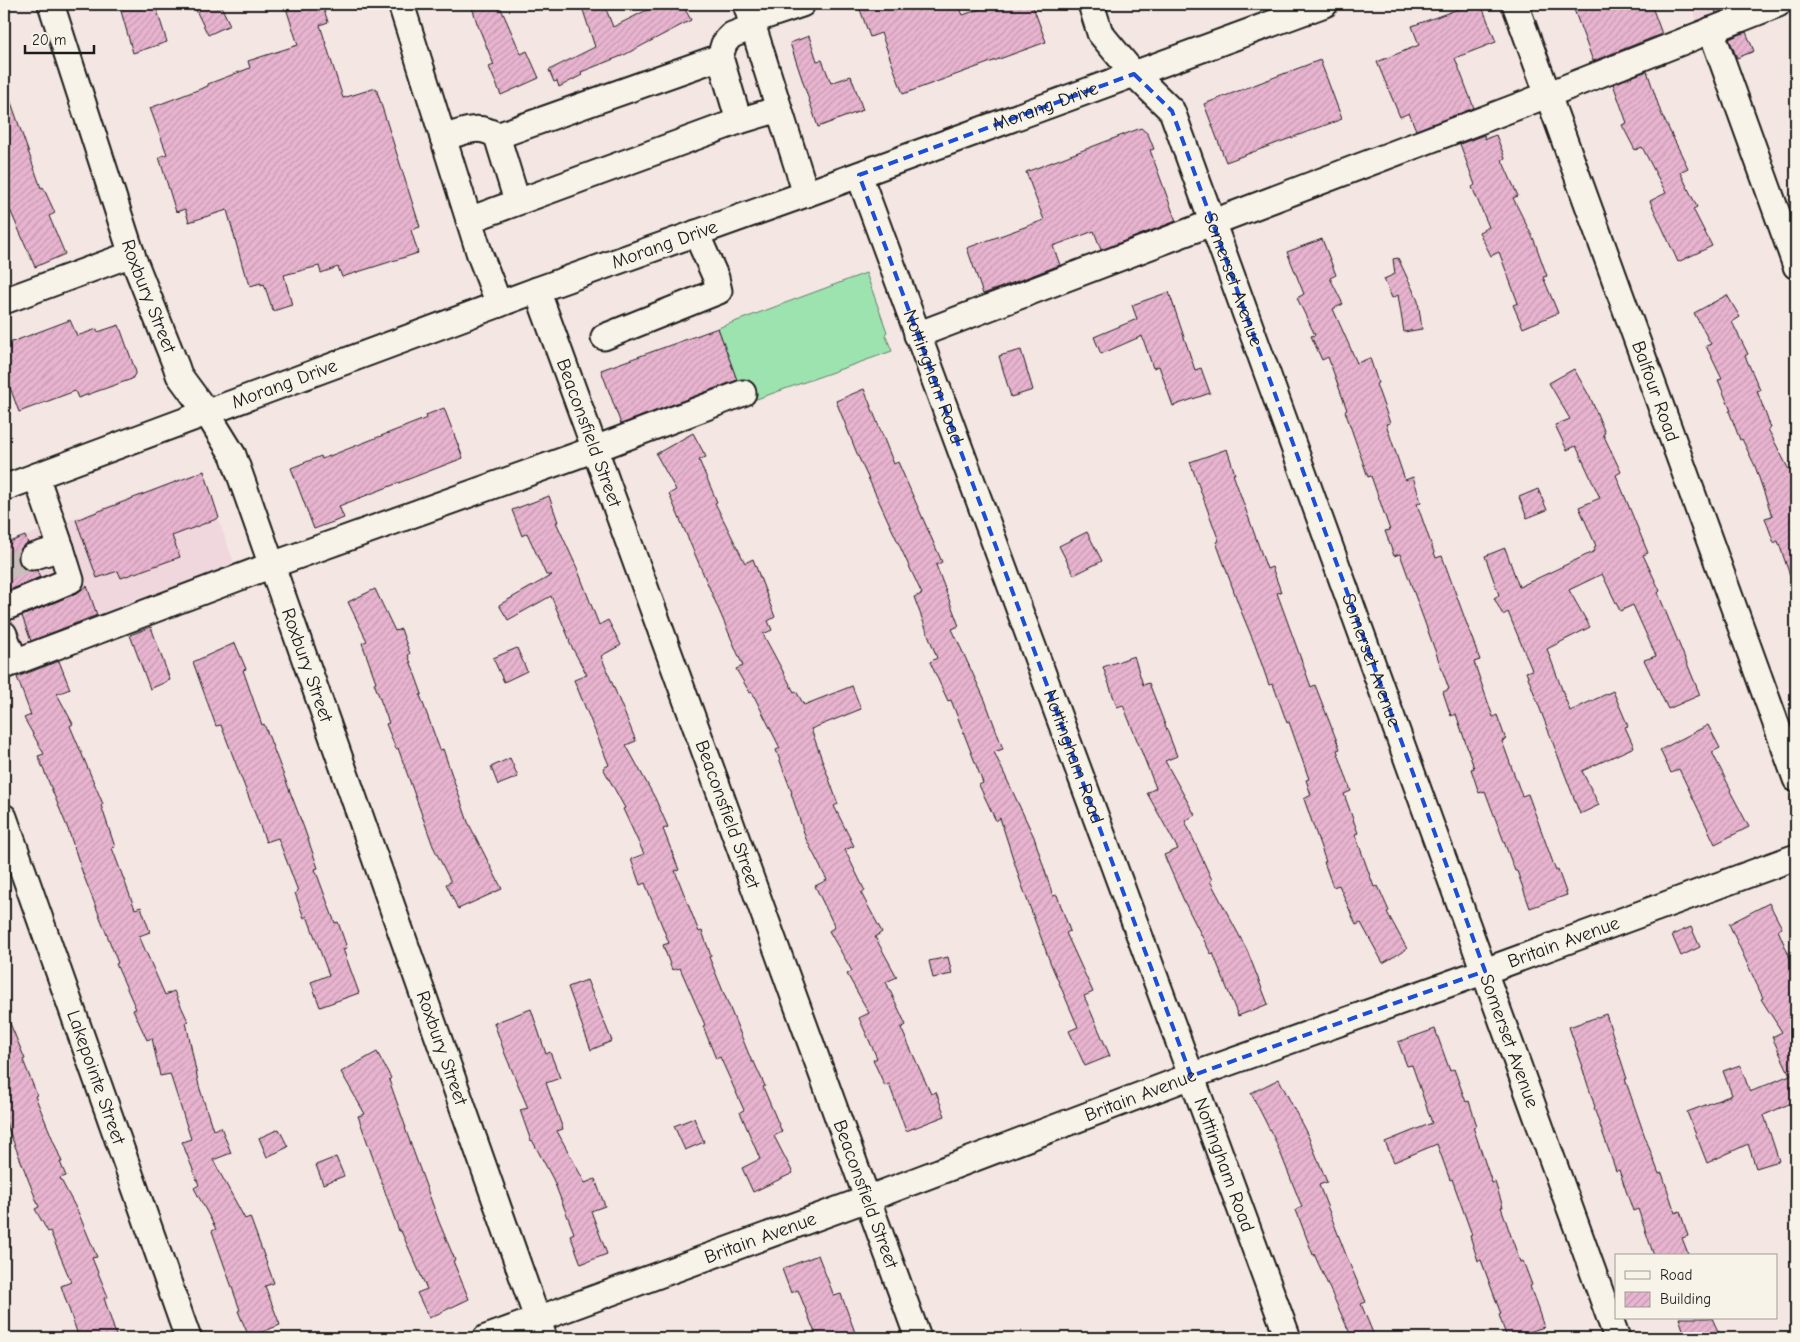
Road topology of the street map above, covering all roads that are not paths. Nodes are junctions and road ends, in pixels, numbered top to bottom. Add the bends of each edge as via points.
1 (50, 4) edge
2 (401, 4) edge
3 (802, 4) edge
4 (1091, 4) edge
5 (1325, 4) edge
6 (1515, 4) edge
7 (1778, 4) edge
8 (750, 17) edge
9 (1711, 30) junction
10 (720, 57) junction
11 (1134, 74) junction
12 (1549, 94) junction
13 (779, 109) junction
14 (739, 120) junction
15 (497, 136) junction
16 (443, 138) junction
17 (858, 175) junction
18 (806, 194) junction
19 (517, 201) junction
20 (469, 220) junction
21 (1213, 223) junction
22 (696, 233) junction
23 (132, 254) junction
24 (1796, 266) edge
25 (537, 290) junction
26 (4, 301) edge
27 (499, 304) junction
28 (917, 335) junction
29 (604, 337) dead end
30 (743, 393) dead end
31 (207, 413) junction
32 (595, 449) junction
33 (36, 476) junction
34 (4, 488) edge
35 (58, 541) junction
36 (30, 550) tunnel mouth
37 (272, 565) junction
38 (4, 608) edge
39 (4, 634) edge
40 (9, 664) edge
41 (1796, 779) edge
42 (4, 817) edge
43 (1796, 857) edge
44 (1485, 971) junction
45 (1191, 1076) junction
46 (867, 1199) junction
47 (541, 1329) edge
48 (188, 1338) edge
49 (486, 1338) edge
50 (918, 1338) edge
51 (1288, 1338) edge
52 (1617, 1338) edge

1 - 23 street, Roxbury Street
2 - 16 street
3 - 8 street
4 - 11 street, Somerset Avenue via 1100,32
5 - 11 street, Morang Drive
6 - 12 street, Balfour Road
7 - 9 street
8 - 10 street via 724,44
8 - 13 street
9 - 12 street
9 - 24 street
10 - 14 street
10 - 15 street
11 - 17 street, Morang Drive
11 - 21 street, Somerset Avenue via 1172,111
12 - 21 street
12 - 41 street, Balfour Road
13 - 14 street
13 - 18 street
14 - 19 street
15 - 16 street via 482,128 473,128
15 - 19 street
16 - 20 street
17 - 18 street, Morang Drive
17 - 28 street, Nottingham Road
18 - 22 street, Morang Drive
19 - 20 street
20 - 27 street
21 - 28 street
21 - 44 street, Somerset Avenue
22 - 25 street, Morang Drive
22 - 29 street via 719,291
23 - 26 street
23 - 31 street, Roxbury Street via 179,375
25 - 27 street, Morang Drive
25 - 32 street, Beaconsfield Street
27 - 31 street, Morang Drive
28 - 45 street, Nottingham Road
30 - 32 street
31 - 33 street, Morang Drive
31 - 37 street, Roxbury Street via 232,455
32 - 37 street
32 - 46 street, Beaconsfield Street
33 - 34 street, Morang Drive
33 - 35 street
35 - 36 street
35 - 38 street via 72,580
37 - 40 street
37 - 47 street, Roxbury Street
39 - 40 street
42 - 48 street, Lakepointe Street
43 - 44 street, Britain Avenue
44 - 45 street, Britain Avenue
44 - 52 street, Somerset Avenue
45 - 46 street, Britain Avenue
45 - 51 street, Nottingham Road
46 - 47 street, Britain Avenue
46 - 50 street, Beaconsfield Street
47 - 49 street, Britain Avenue

